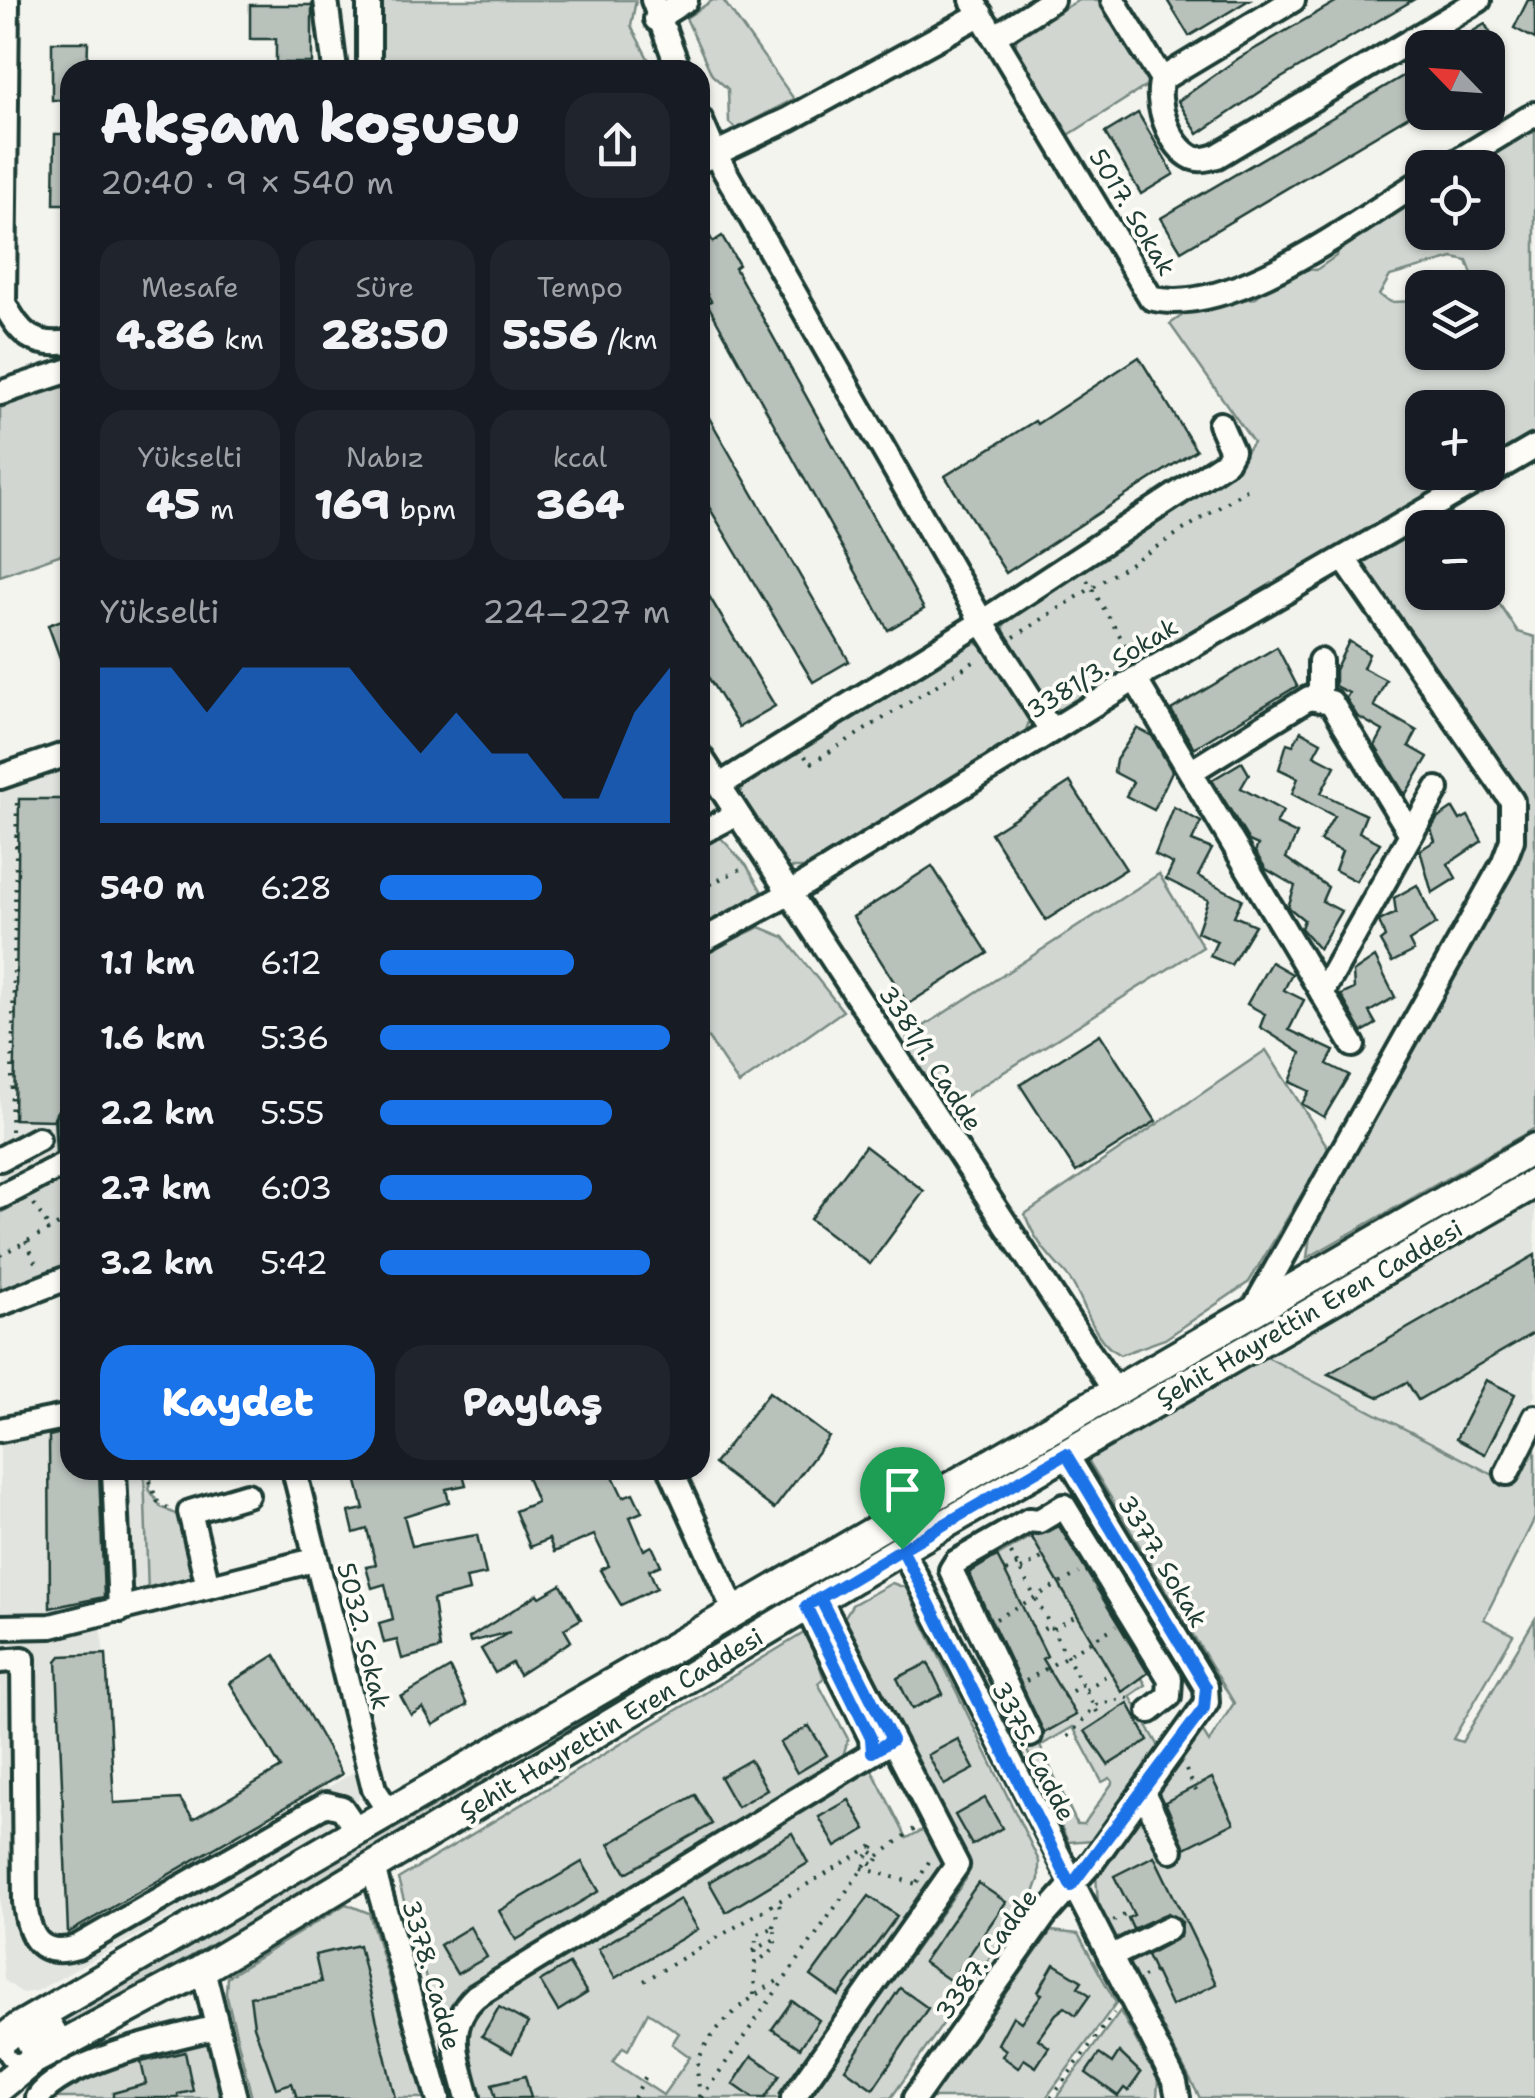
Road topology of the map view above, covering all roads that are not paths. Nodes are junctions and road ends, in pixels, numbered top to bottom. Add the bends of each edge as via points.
1 (7, 0) edge
2 (326, 0) edge
3 (369, 0) edge
4 (686, 0) edge
5 (1052, 0) edge
6 (1113, 0) edge
7 (1292, 0) edge
8 (1479, 0) edge
9 (977, 7) edge
10 (654, 9) edge
11 (994, 36) junction
12 (335, 60) edge
13 (369, 60) edge
14 (675, 60) edge
15 (1162, 79) junction
16 (1535, 114) edge
17 (1476, 150) edge
18 (710, 157) edge
19 (710, 161) edge
20 (1405, 192) edge
21 (60, 343) edge
22 (60, 373) edge
23 (0, 394) edge
24 (1220, 424) dead end
25 (1535, 447) edge
26 (1344, 559) junction
27 (982, 622) junction
28 (1320, 661) dead end
29 (1136, 672) junction
30 (1320, 697) junction
31 (1051, 730) junction
32 (60, 756) edge
33 (710, 771) edge
34 (1192, 771) junction
35 (0, 776) edge
36 (720, 786) junction
37 (1437, 790) dead end
38 (737, 814) junction
39 (710, 828) edge
40 (1410, 834) junction
41 (790, 893) junction
42 (710, 937) edge
43 (1322, 993) junction
44 (1352, 1045) dead end
45 (38, 1140) dead end
46 (1535, 1148) edge
47 (5, 1152) edge
48 (60, 1165) edge
49 (1535, 1183) edge
50 (0, 1197) edge
51 (60, 1282) edge
52 (0, 1304) edge
53 (1256, 1305) junction
54 (1114, 1390) junction
55 (1535, 1417) edge
56 (60, 1418) edge
57 (0, 1430) edge
58 (1066, 1454) junction
59 (1508, 1473) dead end
60 (114, 1480) edge
61 (297, 1480) edge
62 (676, 1480) edge
63 (247, 1494) dead end
64 (888, 1521) junction
65 (998, 1522) junction
66 (902, 1549) junction
67 (310, 1560) dead end
68 (208, 1586) junction
69 (813, 1602) junction
70 (120, 1610) junction
71 (734, 1610) junction
72 (0, 1628) edge
73 (0, 1661) edge
74 (1207, 1698) joint
75 (1150, 1711) road end
76 (1030, 1735) dead end
77 (882, 1746) junction
78 (1143, 1792) junction
79 (389, 1812) junction
80 (357, 1830) junction
81 (1171, 1850) dead end
82 (373, 1868) junction
83 (1071, 1886) junction
84 (1168, 1928) dead end
85 (1110, 1957) junction
86 (203, 1969) junction
87 (217, 2026) junction
88 (17, 2044) edge
89 (0, 2087) edge
90 (1176, 2090) edge
91 (38, 2098) edge
92 (235, 2098) edge
93 (438, 2098) edge
94 (468, 2098) edge
95 (793, 2098) edge
96 (915, 2098) edge

1 - 21 street via 4,303 21,334 39,344
2 - 12 street
3 - 13 street
4 - 10 street
5 - 11 street
6 - 15 street
7 - 15 street
8 - 15 street via 1217,156 1186,152 1158,101
9 - 11 street, 5017. Sokak
9 - 18 street
10 - 14 street
11 - 20 street, 5017. Sokak via 1152,298 1202,300 1247,286
16 - 17 street
19 - 27 street
22 - 23 street
24 - 27 street via 1232,451 1226,462
25 - 26 street, 3381/3. Sokak
26 - 29 street, 3381/3. Sokak
26 - 53 street via 1512,801 1515,820 1502,864
27 - 31 street
27 - 36 street via 807,721
28 - 30 street
29 - 31 street, 3381/3. Sokak
29 - 34 street
30 - 34 street via 1286,710
30 - 40 street via 1339,712
31 - 41 street, 3381/3. Sokak
32 - 35 street
33 - 36 street, 3381/1. Cadde
34 - 43 street
36 - 38 street, 3381/1. Cadde
37 - 40 street
38 - 39 street
38 - 41 street, 3381/1. Cadde
40 - 43 street
41 - 42 street, 3381/3. Sokak
41 - 54 street, 3381/1. Cadde
43 - 44 street
45 - 47 street
46 - 53 main road, Şehit Hayrettin Eren Caddesi
48 - 50 street
49 - 58 main road, Şehit Hayrettin Eren Caddesi
51 - 52 street
53 - 54 main road, Şehit Hayrettin Eren Caddesi
54 - 64 main road, Şehit Hayrettin Eren Caddesi
55 - 59 street
56 - 57 street
58 - 65 main road, Şehit Hayrettin Eren Caddesi
58 - 74 street, 3377. Sokak
60 - 70 street
61 - 79 street, 5032. Sokak via 374,1788
62 - 71 street
63 - 68 street via 190,1512
64 - 66 main road
64 - 71 main road, Şehit Hayrettin Eren Caddesi
65 - 66 main road, Şehit Hayrettin Eren Caddesi
65 - 75 street via 1066,1506 1172,1683 1169,1696
65 - 76 street via 951,1570
66 - 69 main road, Şehit Hayrettin Eren Caddesi
66 - 83 street, 3375. Cadde
67 - 68 street
68 - 70 street
69 - 77 street via 871,1738
69 - 82 main road, Şehit Hayrettin Eren Caddesi
70 - 72 street via 51,1626
71 - 79 main road, Şehit Hayrettin Eren Caddesi
73 - 80 street via 23,1659 25,1902 28,1932 48,1950 77,1948 326,1804 342,1808
74 - 78 street, 3387. Cadde
77 - 94 street via 476,1996 454,2031
77 - 95 street via 934,1818 956,1860 955,1872
78 - 81 street
78 - 83 street, 3387. Cadde
79 - 80 main road, Şehit Hayrettin Eren Caddesi
80 - 88 main road, Şehit Hayrettin Eren Caddesi via 19,2026
82 - 86 main road, Şehit Hayrettin Eren Caddesi
82 - 93 street, 3378. Cadde
83 - 85 street, 3375. Cadde
83 - 96 street, 3387. Cadde
84 - 85 street
85 - 90 street, 3375. Cadde
86 - 87 street
86 - 89 main road, Şehit Hayrettin Eren Caddesi via 33,2060
87 - 91 street via 130,2048 63,2078
87 - 92 street

